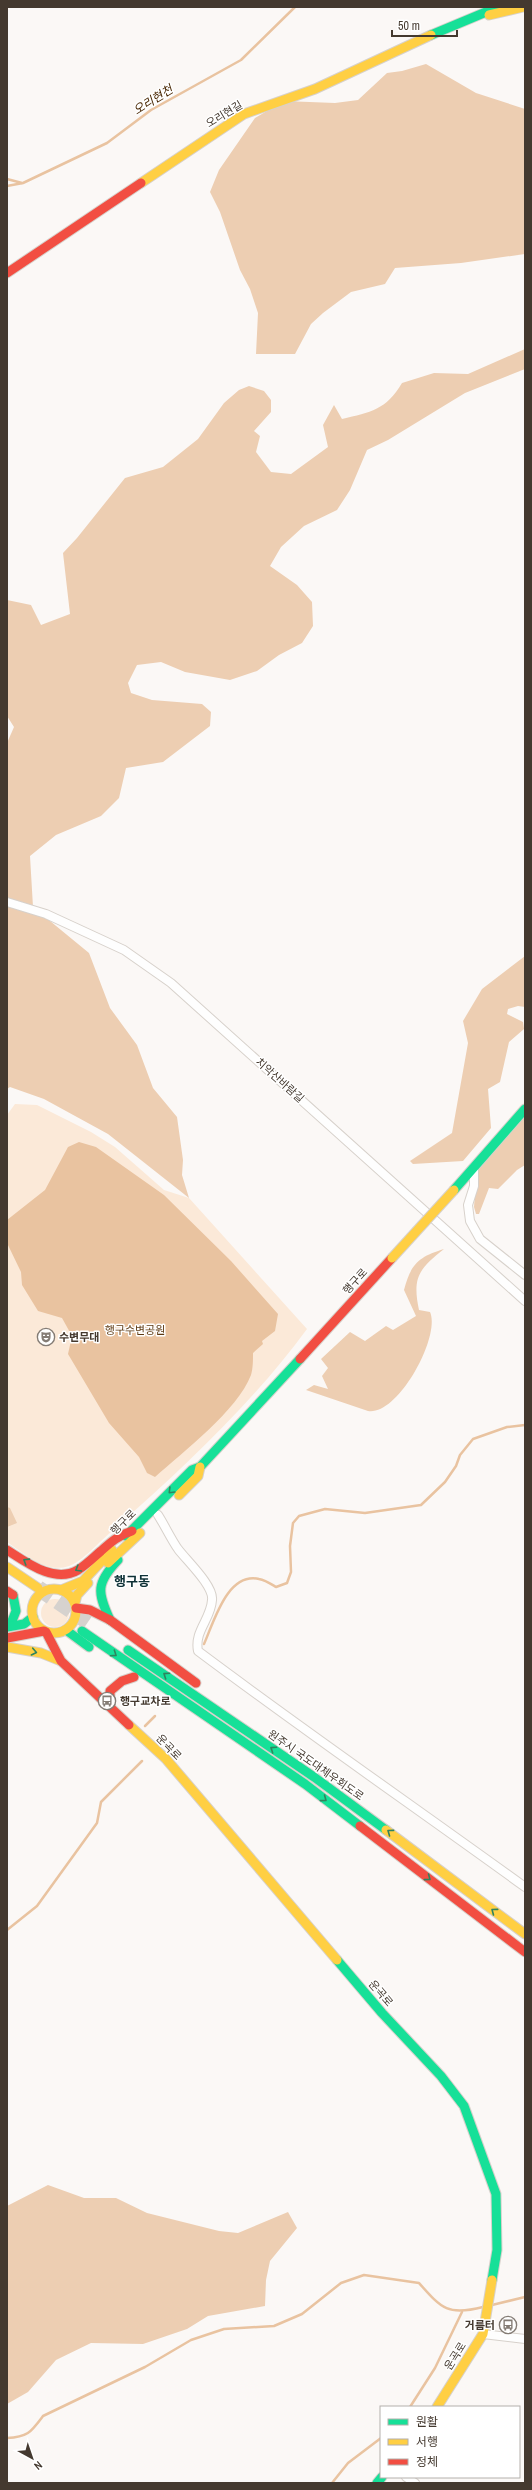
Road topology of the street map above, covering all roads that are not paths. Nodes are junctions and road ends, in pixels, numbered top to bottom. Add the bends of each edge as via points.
1 (486, 7) edge
2 (498, 7) edge
3 (523, 7) edge
4 (464, 20) junction
5 (7, 273) edge
6 (7, 902) edge
7 (525, 1109) edge
8 (474, 1167) junction
9 (525, 1275) edge
10 (525, 1301) edge
11 (200, 1467) junction
12 (158, 1515) junction
13 (134, 1533) junction
14 (7, 1550) edge
15 (7, 1567) edge
16 (45, 1573) junction
17 (7, 1578) edge
18 (58, 1590) junction
19 (10, 1593) edge
20 (75, 1605) junction
21 (33, 1613) junction
22 (110, 1620) junction
23 (8, 1626) edge
24 (45, 1631) junction
25 (62, 1632) junction
26 (82, 1632) tunnel mouth
27 (7, 1638) edge
28 (120, 1644) dead end
29 (7, 1647) edge
30 (61, 1660) junction
31 (134, 1677) junction
32 (205, 1690) dead end
33 (224, 1703) dead end
34 (110, 1704) junction
35 (314, 1777) junction
36 (305, 1784) junction
37 (525, 1887) edge
38 (525, 1934) edge
39 (525, 1952) edge
40 (484, 2330) junction
41 (525, 2339) edge
42 (438, 2406) edge

1 - 4 main road
2 - 4 main road, 오리현길
3 - 4 main road
4 - 5 main road, 오리현길 via 315,89 244,114
6 - 10 street, 치악산바람길 via 46,914 124,950 171,983
7 - 8 main road, 행구로
8 - 9 street via 474,1186 468,1205 470,1221 480,1239
8 - 11 main road, 행구로, bridge
11 - 12 main road, 행구로 via 198,1476
11 -> 13 main road, 행구로 via 192,1470
12 - 13 main road, 행구로
12 - 37 street via 178,1549 207,1585 213,1598 210,1612 196,1640 198,1651
13 -> 16 main road via 121,1534 77,1572 58,1576
13 - 18 main road, 행구로 via 77,1585 69,1590
13 - 20 main road, 행구로 via 80,1591
13 - 22 main road via 132,1545 101,1578 101,1600
16 -> 14 main road
15 - 17 main road via 35,1592
16 - 18 main road
18 - 20 main road via 70,1595
18 - 21 main road via 39,1595
19 - 21 main road
19 - 23 main road via 17,1603 16,1614
20 - 22 main road
20 - 25 main road via 75,1620
21 - 23 main road via 24,1624
21 - 24 main road
22 - 32 main road
24 - 25 main road
24 - 27 main road
24 - 30 main road
25 - 30 main road via 57,1638
25 - 31 main road
26 -> 36 main road
35 -> 28 main road, 원주시 국도대체우회도로
29 -> 30 main road via 41,1653
30 - 34 main road, 운곡로
31 - 34 main road via 122,1681 110,1691
31 - 36 main road via 284,1778
33 - 35 main road via 300,1758
34 - 40 main road, 운곡로 via 166,1759 382,2013 442,2076 464,2106 496,2194 497,2250
38 -> 35 main road, 원주시 국도대체우회도로
36 -> 39 main road
40 - 41 street
40 - 42 main road, 운곡로

